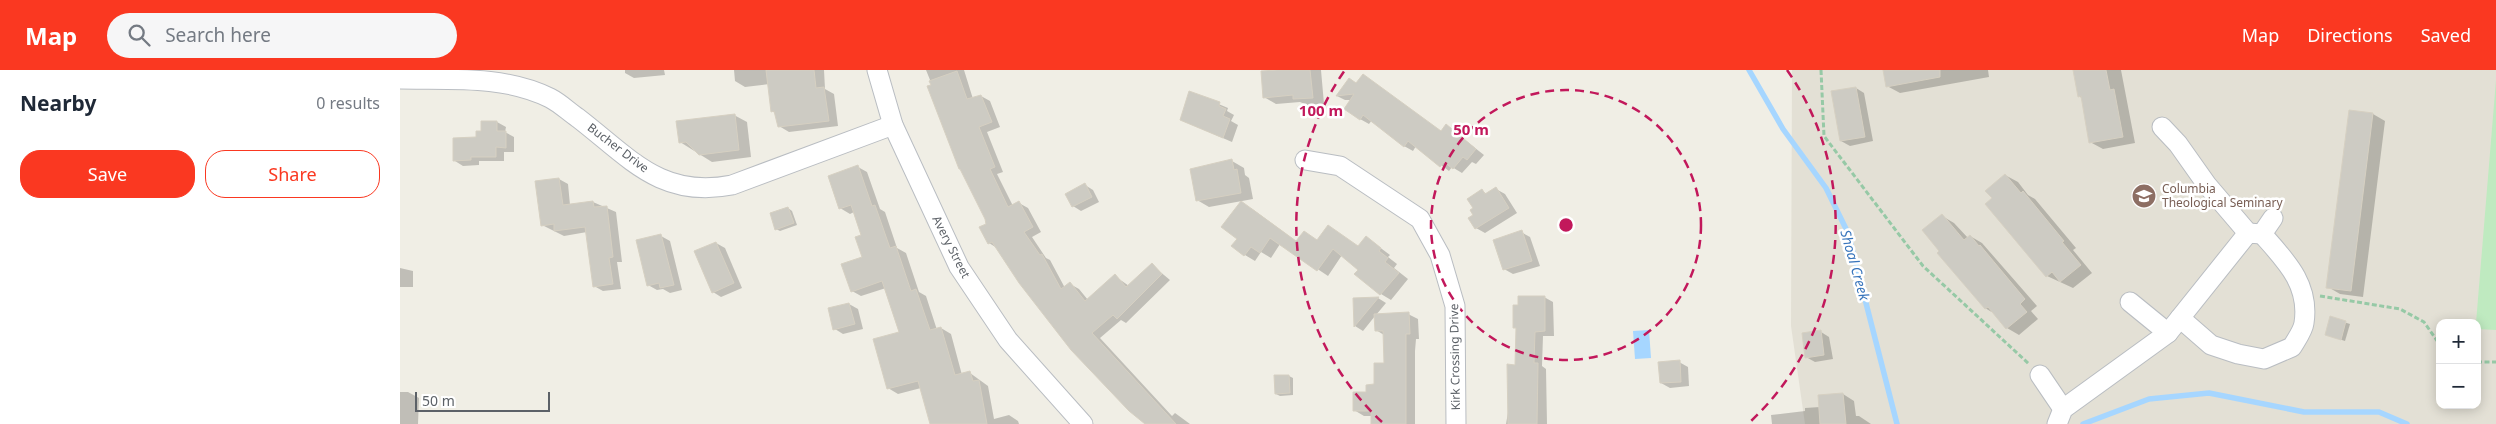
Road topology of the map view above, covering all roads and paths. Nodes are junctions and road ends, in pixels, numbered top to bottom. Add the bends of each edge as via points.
1 (877, 70) edge
2 (1820, 70) edge
3 (400, 79) edge
4 (893, 125) junction
5 (2162, 127) dead end
6 (1305, 160) dead end
7 (2273, 218) dead end
8 (2255, 234) junction
9 (2304, 293) junction
10 (2130, 302) dead end
11 (2180, 318) junction
12 (2168, 333) junction
13 (2436, 339) edge
14 (2481, 362) edge
15 (2496, 362) edge
16 (2040, 374) joint
17 (2060, 416) edge
18 (1083, 424) edge
19 (1456, 424) edge

1 - 4 street, Avery Street
2 - 16 path via 1824,136 1923,266
3 - 4 street, Bucher Drive via 517,84 552,99 642,168 665,181 689,188 732,185
4 - 18 street, Avery Street via 958,268 1008,340
5 - 8 street via 2207,185
6 - 19 street, Kirk Crossing Drive via 1340,166 1420,219 1440,255 1456,306
7 - 8 street
8 - 9 street via 2293,270
8 - 11 street
9 - 11 street via 2304,324 2292,347 2264,359 2211,345
9 - 13 path via 2400,309 2424,322
10 - 12 street
11 - 12 street
12 - 17 street
14 - 15 path
16 - 17 street

